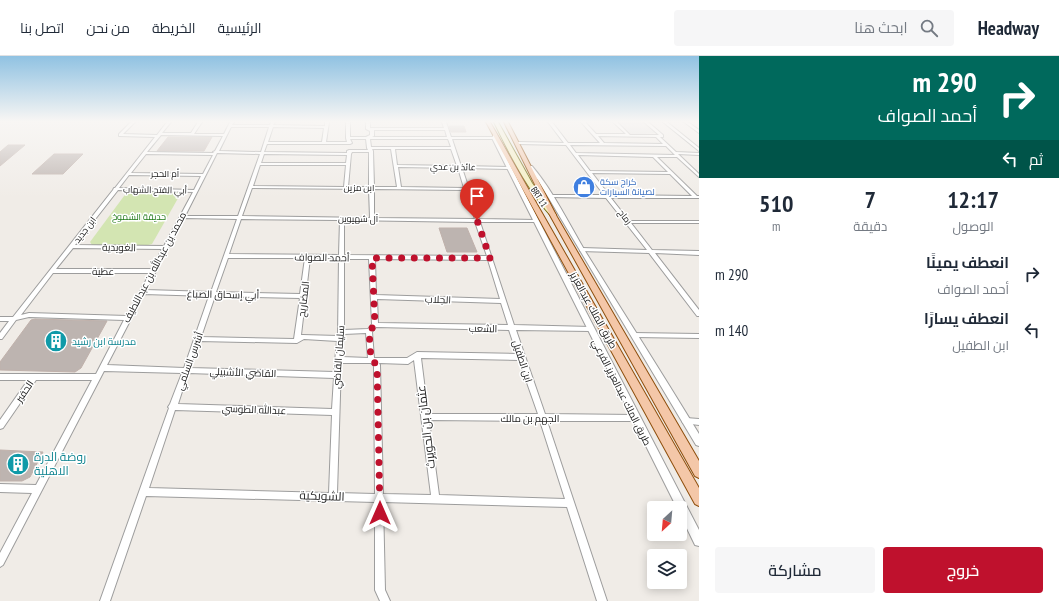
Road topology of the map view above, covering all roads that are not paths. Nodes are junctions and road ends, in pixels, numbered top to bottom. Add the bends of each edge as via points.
1 (148, 147) edge
2 (217, 147) edge
3 (266, 147) edge
4 (350, 147) edge
5 (500, 147) edge
6 (504, 147) edge
7 (510, 147) edge
8 (520, 147) edge
9 (570, 147) edge
10 (669, 147) edge
11 (394, 148) junction
12 (452, 148) joint
13 (370, 149) junction
14 (264, 152) junction
15 (144, 153) junction
16 (214, 153) junction
17 (349, 154) junction
18 (576, 154) junction
19 (676, 154) junction
20 (698, 154) edge
21 (653, 155) junction
22 (259, 164) junction
23 (348, 164) junction
24 (396, 166) junction
25 (460, 167) junction
26 (530, 167) junction
27 (509, 168) junction
28 (590, 172) junction
29 (671, 173) junction
30 (128, 174) junction
31 (203, 174) junction
32 (526, 176) junction
33 (699, 176) edge
34 (251, 187) junction
35 (346, 188) junction
36 (371, 188) junction
37 (399, 188) junction
38 (115, 189) junction
39 (467, 189) junction
40 (194, 191) junction
41 (550, 196) junction
42 (609, 197) junction
43 (698, 197) edge
44 (534, 202) junction
45 (180, 217) junction
46 (240, 217) junction
47 (554, 217) junction
48 (342, 219) junction
49 (372, 219) junction
50 (477, 220) junction
51 (536, 221) junction
52 (629, 222) junction
53 (699, 222) edge
54 (73, 246) junction
55 (165, 248) junction
56 (582, 250) junction
57 (652, 252) junction
58 (699, 253) edge
59 (227, 256) junction
60 (308, 256) junction
61 (342, 257) junction
62 (372, 258) junction
63 (490, 258) junction
64 (52, 270) junction
65 (153, 271) junction
66 (142, 292) junction
67 (213, 293) junction
68 (303, 296) junction
69 (374, 297) junction
70 (503, 301) junction
71 (699, 314) edge
72 (128, 318) junction
73 (0, 319) edge
74 (13, 320) junction
75 (375, 325) junction
76 (513, 328) junction
77 (591, 329) junction
78 (369, 331) junction
79 (341, 332) junction
80 (635, 335) junction
81 (699, 336) edge
82 (0, 337) edge
83 (197, 339) junction
84 (340, 339) junction
85 (297, 341) junction
86 (417, 355) junction
87 (521, 357) junction
88 (371, 359) junction
89 (339, 360) junction
90 (102, 368) junction
91 (185, 371) junction
92 (336, 375) junction
93 (0, 377) edge
94 (34, 377) junction
95 (97, 377) junction
96 (172, 407) junction
97 (335, 412) junction
98 (425, 417) junction
99 (635, 418) junction
100 (543, 419) junction
101 (686, 421) junction
102 (699, 422) edge
103 (0, 426) edge
104 (699, 442) edge
105 (699, 472) edge
106 (0, 488) edge
107 (37, 489) junction
108 (144, 492) junction
109 (333, 496) junction
110 (380, 498) junction
111 (435, 498) junction
112 (699, 500) edge
113 (571, 502) junction
114 (699, 541) edge
115 (0, 562) edge
116 (105, 601) edge
117 (385, 601) edge
118 (602, 601) edge

1 - 15 street, ابن جديد
2 - 16 street, محمد بن عبدالله بن عبداللطيف
3 - 14 street, أشرس السلمي
4 - 17 street
5 - 27 street, طريق الملك عبدالعزيز الفرعي
6 - 44 main road, طريق الملك عبدالعزيز
7 - 32 main road, BRT 11
8 - 26 main road, طريق الملك عبدالعزيز
9 - 18 street, رماح
10 - 19 street
11 - 12 street
11 - 13 street
11 - 24 street
12 - 25 street, ابن الطفيل
13 - 17 street via 351,151
13 - 36 street
14 - 16 street
14 - 17 street
14 - 22 street, أشرس السلمي
15 - 16 street
15 - 30 street, ابن جديد
16 - 31 street, محمد بن عبدالله بن عبداللطيف
17 - 23 street
18 - 21 street
18 - 28 street, رماح
19 - 20 street
19 - 21 street
19 - 33 street
21 - 29 street
22 - 23 street
22 - 34 street, أشرس السلمي
23 - 35 street
24 - 25 street, عائذ بن عدي
24 - 37 street
25 - 27 street, عائذ بن عدي
25 - 39 street, ابن الطفيل
26 - 41 street
26 - 47 main road, طريق الملك عبدالعزيز
27 - 51 street, طريق الملك عبدالعزيز الفرعي
28 - 29 street
28 - 42 street, رماح
29 - 43 street
30 - 31 street, أم الحجر
30 - 38 street, ابن جديد
31 - 40 street, محمد بن عبدالله بن عبداللطيف
32 - 44 main road, BRT 11 via 535,196
32 - 47 main road, BRT 11 via 540,201
34 - 35 street, ابن مزين
34 - 46 street, أشرس السلمي
35 - 36 street, ابن مزين
36 - 37 street, ابن مزين
36 - 49 street
37 - 39 street, ابن مزين
38 - 40 street, أبي الفتح الشهاب
38 - 54 street, ابن جديد
39 - 50 street, ابن الطفيل
40 - 45 street, محمد بن عبدالله بن عبداللطيف
41 - 42 street
41 - 56 street
42 - 43 street
42 - 52 street, رماح
44 - 112 main road, طريق الملك عبدالعزيز
45 - 46 street, آل شهيوين
45 - 55 street, محمد بن عبدالله بن عبداللطيف
46 - 48 street, آل شهيوين
46 - 59 street, أشرس السلمي
47 - 105 main road, طريق الملك عبدالعزيز
48 - 49 street, آل شهيوين
48 - 61 street, سليمان القاضي
49 - 50 street, آل شهيوين
50 - 51 street, آل شهيوين
50 - 63 street, ابن الطفيل
51 - 77 street, طريق الملك عبدالعزيز الفرعي
52 - 53 street
52 - 57 street, رماح
54 - 55 street, الغويدية
54 - 64 street, ابن جديد
55 - 65 street, محمد بن عبدالله بن عبداللطيف
56 - 57 street
56 - 80 street
57 - 58 street
57 - 71 street, رماح
59 - 60 street, أحمد الصواف
59 - 67 street, أشرس السلمي
60 - 61 street, أحمد الصواف
60 - 68 street, المضاريح
61 - 62 street, أحمد الصواف
61 - 79 street, سليمان القاضي
62 - 63 street, أحمد الصواف
62 - 69 street
63 - 70 street, ابن الطفيل
64 - 65 street, عطية
64 - 74 street, ابن جديد
65 - 66 street, محمد بن عبدالله بن عبداللطيف
66 - 67 street, أبي إسحاق الصباغ
66 - 72 street, محمد بن عبدالله بن عبداللطيف
67 - 68 street, أبي إسحاق الصباغ
67 - 83 street, أشرس السلمي
68 - 85 street, المضاريح
69 - 70 street, الجلاب
69 - 75 street
70 - 76 street, ابن الطفيل
72 - 74 street via 29,315
72 - 90 street, محمد بن عبدالله بن عبداللطيف
73 - 74 street
74 - 82 street, ابن جديد
75 - 76 street, الشعب
75 - 78 street
76 - 77 street, الشعب
76 - 87 street, ابن الطفيل
77 - 99 street, طريق الملك عبدالعزيز الفرعي
78 - 79 street
78 - 88 street
79 - 84 street, سليمان القاضي
80 - 81 street
80 - 101 street
83 - 85 street
83 - 91 street, أشرس السلمي
84 - 85 street via 303,337
84 - 89 street, سليمان القاضي
86 - 87 street
86 - 88 street via 408,361
86 - 98 street, عثمان بن الحويرث
87 - 100 street, ابن الطفيل
88 - 89 street
88 - 110 street via 377,365
89 - 92 street, سليمان القاضي
90 - 91 street, القاضي الأشبيلي
90 - 95 street, محمد بن عبدالله بن عبداللطيف
91 - 92 street, القاضي الأشبيلي
91 - 96 street, أشرس السلمي
92 - 97 street, سليمان القاضي
93 - 94 street
94 - 95 street
94 - 103 street, الحفير
95 - 107 street, محمد بن عبدالله بن عبداللطيف
96 - 97 street, عبدالله الطوسي
96 - 108 street, أشرس السلمي
97 - 109 street, سليمان القاضي
98 - 100 street, الجهم بن مالك
98 - 111 street, عثمان بن الحويرث
99 - 100 street, الجهم بن مالك
99 - 114 street, طريق الملك عبدالعزيز الفرعي
100 - 113 street, ابن الطفيل
101 - 102 street
101 - 104 street
106 - 107 street
107 - 115 street, محمد بن عبدالله بن عبداللطيف
108 - 109 street, الشويكية
108 - 116 street, أشرس السلمي
109 - 110 street, الشويكية
110 - 111 street, الشويكية
110 - 117 street via 380,590
111 - 113 street, الشويكية
113 - 118 street, ابن الطفيل

